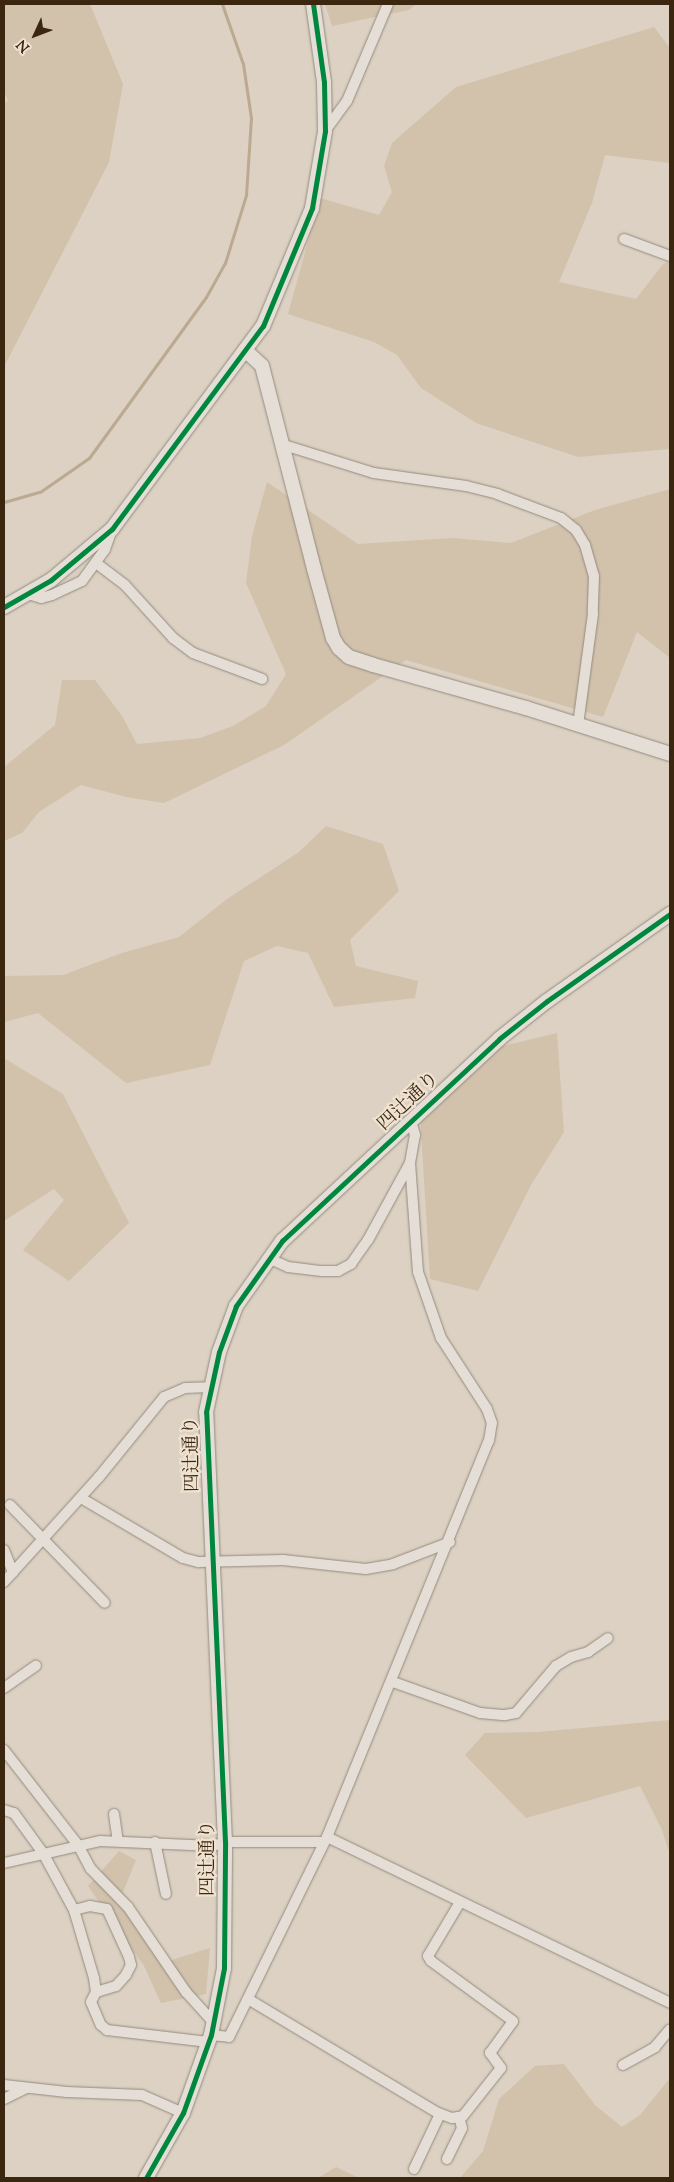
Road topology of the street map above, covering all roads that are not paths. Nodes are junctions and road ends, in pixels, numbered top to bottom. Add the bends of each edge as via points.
1 (313, 4) edge
2 (388, 4) edge
3 (325, 131) junction
4 (624, 239) dead end
5 (670, 256) edge
6 (245, 350) junction
7 (284, 445) junction
8 (112, 529) junction
9 (96, 563) junction
10 (28, 594) junction
11 (4, 607) edge
12 (262, 679) dead end
13 (578, 725) junction
14 (670, 754) edge
15 (670, 914) edge
16 (411, 1121) junction
17 (410, 1163) junction
18 (268, 1258) junction
19 (210, 1387) junction
20 (82, 1498) junction
21 (10, 1505) dead end
22 (44, 1540) junction
23 (450, 1542) junction
24 (4, 1550) edge
25 (212, 1560) junction
26 (13, 1572) junction
27 (4, 1582) edge
28 (104, 1603) dead end
29 (608, 1638) dead end
30 (36, 1666) dead end
31 (393, 1682) junction
32 (4, 1688) edge
33 (4, 1750) edge
34 (4, 1810) edge
35 (114, 1814) dead end
36 (325, 1839) junction
37 (118, 1841) junction
38 (155, 1842) junction
39 (225, 1842) junction
40 (78, 1845) junction
41 (43, 1853) junction
42 (4, 1863) edge
43 (166, 1894) dead end
44 (460, 1902) junction
45 (74, 1910) junction
46 (96, 1992) junction
47 (248, 1999) junction
48 (670, 2003) edge
49 (670, 2029) edge
50 (211, 2034) junction
51 (623, 2065) dead end
52 (4, 2085) edge
53 (28, 2088) junction
54 (4, 2099) edge
55 (183, 2113) junction
56 (440, 2114) junction
57 (458, 2117) junction
58 (447, 2159) dead end
59 (414, 2168) dead end
60 (146, 2178) edge

1 - 3 street via 324,82
2 - 3 street via 347,101
3 - 6 street via 312,208 300,243 262,326
4 - 5 street
6 - 7 street via 262,366
6 - 8 street
7 - 13 street via 314,569 333,638 339,648 349,657 383,668
7 - 13 street via 374,473 466,486 497,494 561,518 576,530 585,545 594,576 593,614
8 - 9 street via 105,550
8 - 10 street via 81,558
9 - 10 street via 82,581 67,589 41,598
9 - 12 street via 125,585 173,638 193,653
10 - 11 street
13 - 14 street
15 - 16 street, 四辻通り via 547,1000 499,1039
16 - 17 street via 415,1135
16 - 18 street, 四辻通り via 282,1241
17 - 18 street via 368,1240 351,1264 338,1270 322,1271 288,1267
17 - 23 street via 413,1240 418,1272 432,1320 454,1361 478,1393 492,1424 490,1441
18 - 19 street, 四辻通り via 236,1306
19 - 20 street via 185,1388 164,1396
19 - 25 street, 四辻通り via 206,1447
20 - 22 street
20 - 25 street via 183,1558 198,1562
21 - 22 street
22 - 26 street
22 - 28 street
23 - 25 street via 393,1564 366,1569 282,1560
23 - 31 street
24 - 26 street
25 - 39 street, 四辻通り
26 - 27 street
29 - 31 street via 588,1652 556,1666 516,1713 480,1713
30 - 32 street
31 - 36 street
33 - 40 street
34 - 41 street via 14,1812
35 - 37 street
36 - 39 street
36 - 44 street
36 - 47 street
37 - 38 street
37 - 40 street
38 - 39 street via 213,1846
38 - 43 street
39 - 50 street, 四辻通り via 224,1968
40 - 41 street
40 - 50 street via 91,1869 128,1907
41 - 42 street
41 - 45 street
44 - 48 street
44 - 57 street via 428,1956 513,2021 490,2053 501,2068 463,2116
45 - 46 street
45 - 46 street via 90,1906 107,1909 129,1957 126,1975 116,1986
46 - 50 street via 91,2002 94,2014 107,2030
47 - 50 street via 229,2037
47 - 56 street
49 - 51 street via 655,2047
50 - 55 street, 四辻通り
52 - 53 street
53 - 54 street
53 - 55 street via 142,2096
55 - 60 street, 四辻通り
56 - 57 street
56 - 59 street
57 - 58 street via 462,2128

